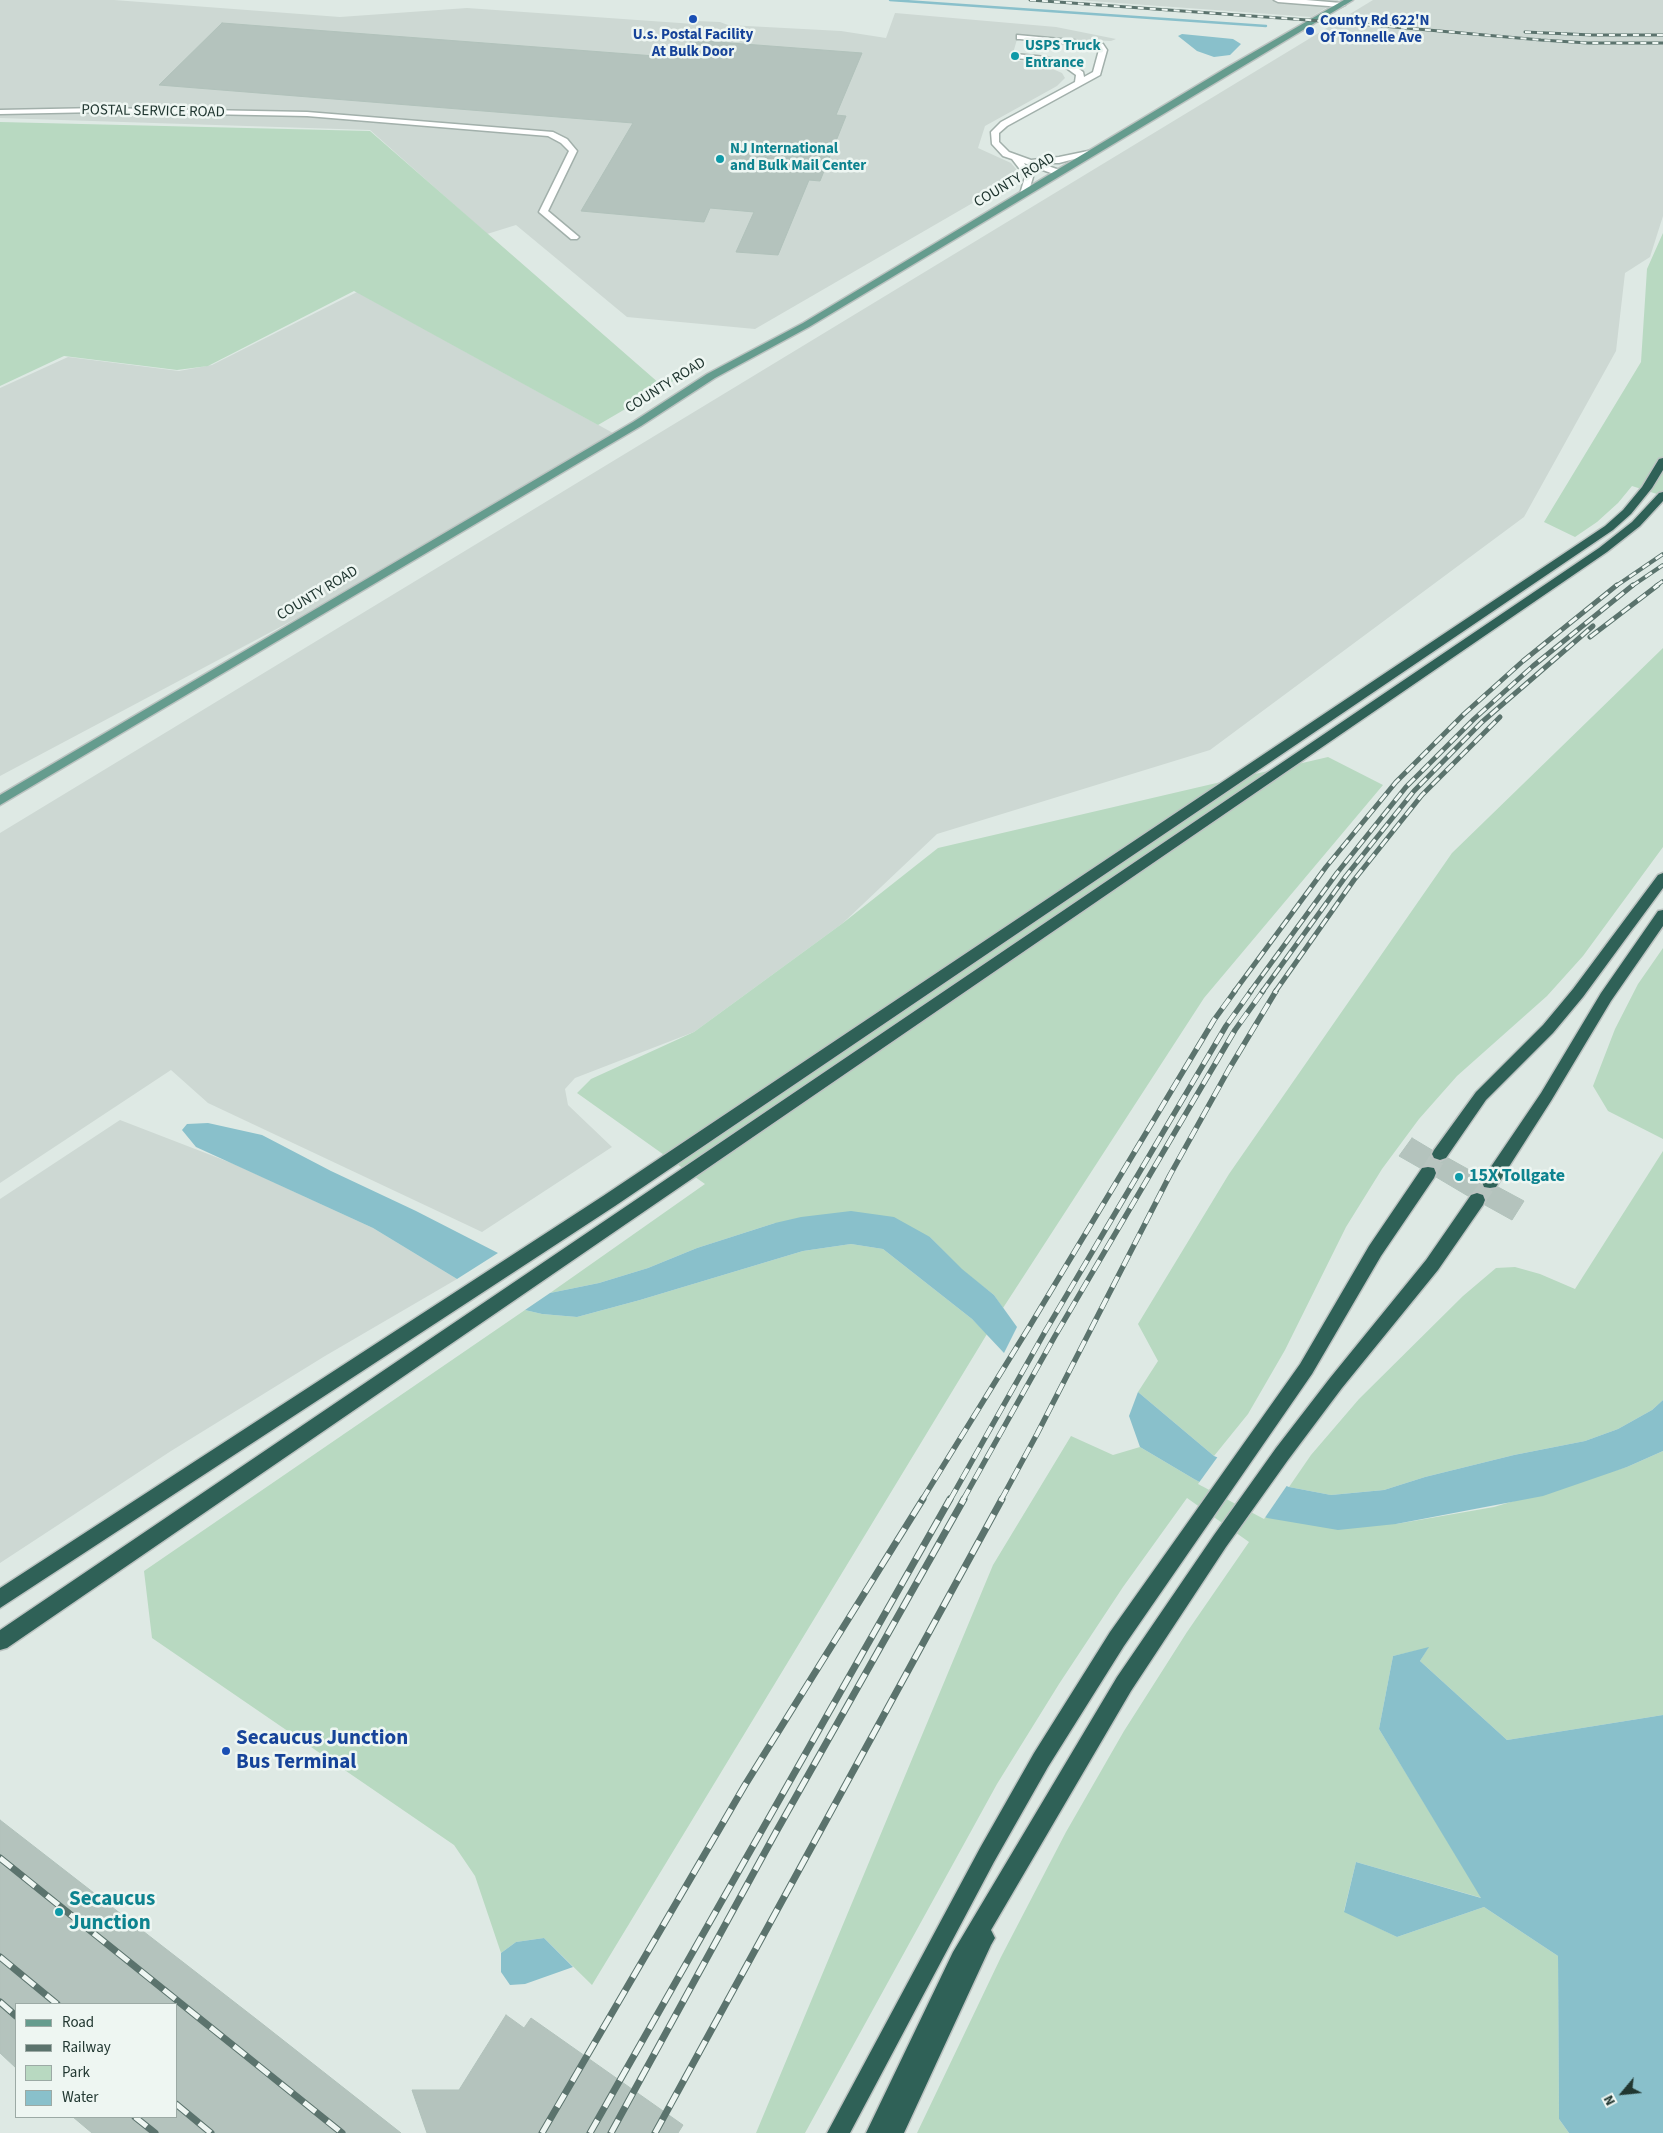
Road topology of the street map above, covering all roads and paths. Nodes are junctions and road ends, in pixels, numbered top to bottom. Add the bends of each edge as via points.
1 (1278, 0) edge
2 (1349, 0) edge
3 (1341, 5) junction
4 (1020, 39) dead end
5 (1079, 82) junction
6 (0, 112) edge
7 (1092, 153) junction
8 (1016, 158) junction
9 (1059, 173) junction
10 (1024, 194) junction
11 (574, 237) dead end
12 (1663, 461) edge
13 (1660, 499) edge
14 (0, 801) edge
15 (1663, 878) edge
16 (1663, 915) edge
17 (1440, 1154) tunnel mouth
18 (1428, 1173) tunnel mouth
19 (1490, 1182) tunnel mouth
20 (1477, 1200) tunnel mouth
21 (0, 1599) edge
22 (0, 1641) edge
23 (1011, 1878) junction
24 (838, 2133) edge
25 (878, 2133) edge
26 (892, 2133) edge

1 - 3 street
2 - 3 main road, COUNTY ROAD
3 - 7 main road, COUNTY ROAD
4 - 5 street via 1093,44 1102,48 1097,73
5 - 5 street via 1080,74 1068,65 1015,56 1055,66
5 - 8 street via 997,129 994,139 998,147
6 - 11 street, POSTAL SERVICE ROAD via 100,110 307,114 550,134 573,150 543,212
7 - 8 street via 1050,161
7 - 9 main road, COUNTY ROAD
8 - 9 street
8 - 10 street via 1029,177
9 - 10 main road, COUNTY ROAD
10 - 14 main road, COUNTY ROAD via 806,325 711,376 637,424
12 - 21 highway via 1640,498 1616,522 1580,548 610,1201
13 - 22 highway via 1630,530 1603,550
15 - 17 highway via 1578,993 1548,1029 1481,1096
16 - 19 highway via 1606,996 1546,1097
18 - 24 highway via 1375,1251 1324,1340 1259,1439 1117,1639 1041,1760
20 - 23 highway via 1432,1265 1336,1383 1220,1541 1124,1684
23 - 25 highway via 961,1960
23 - 26 highway

